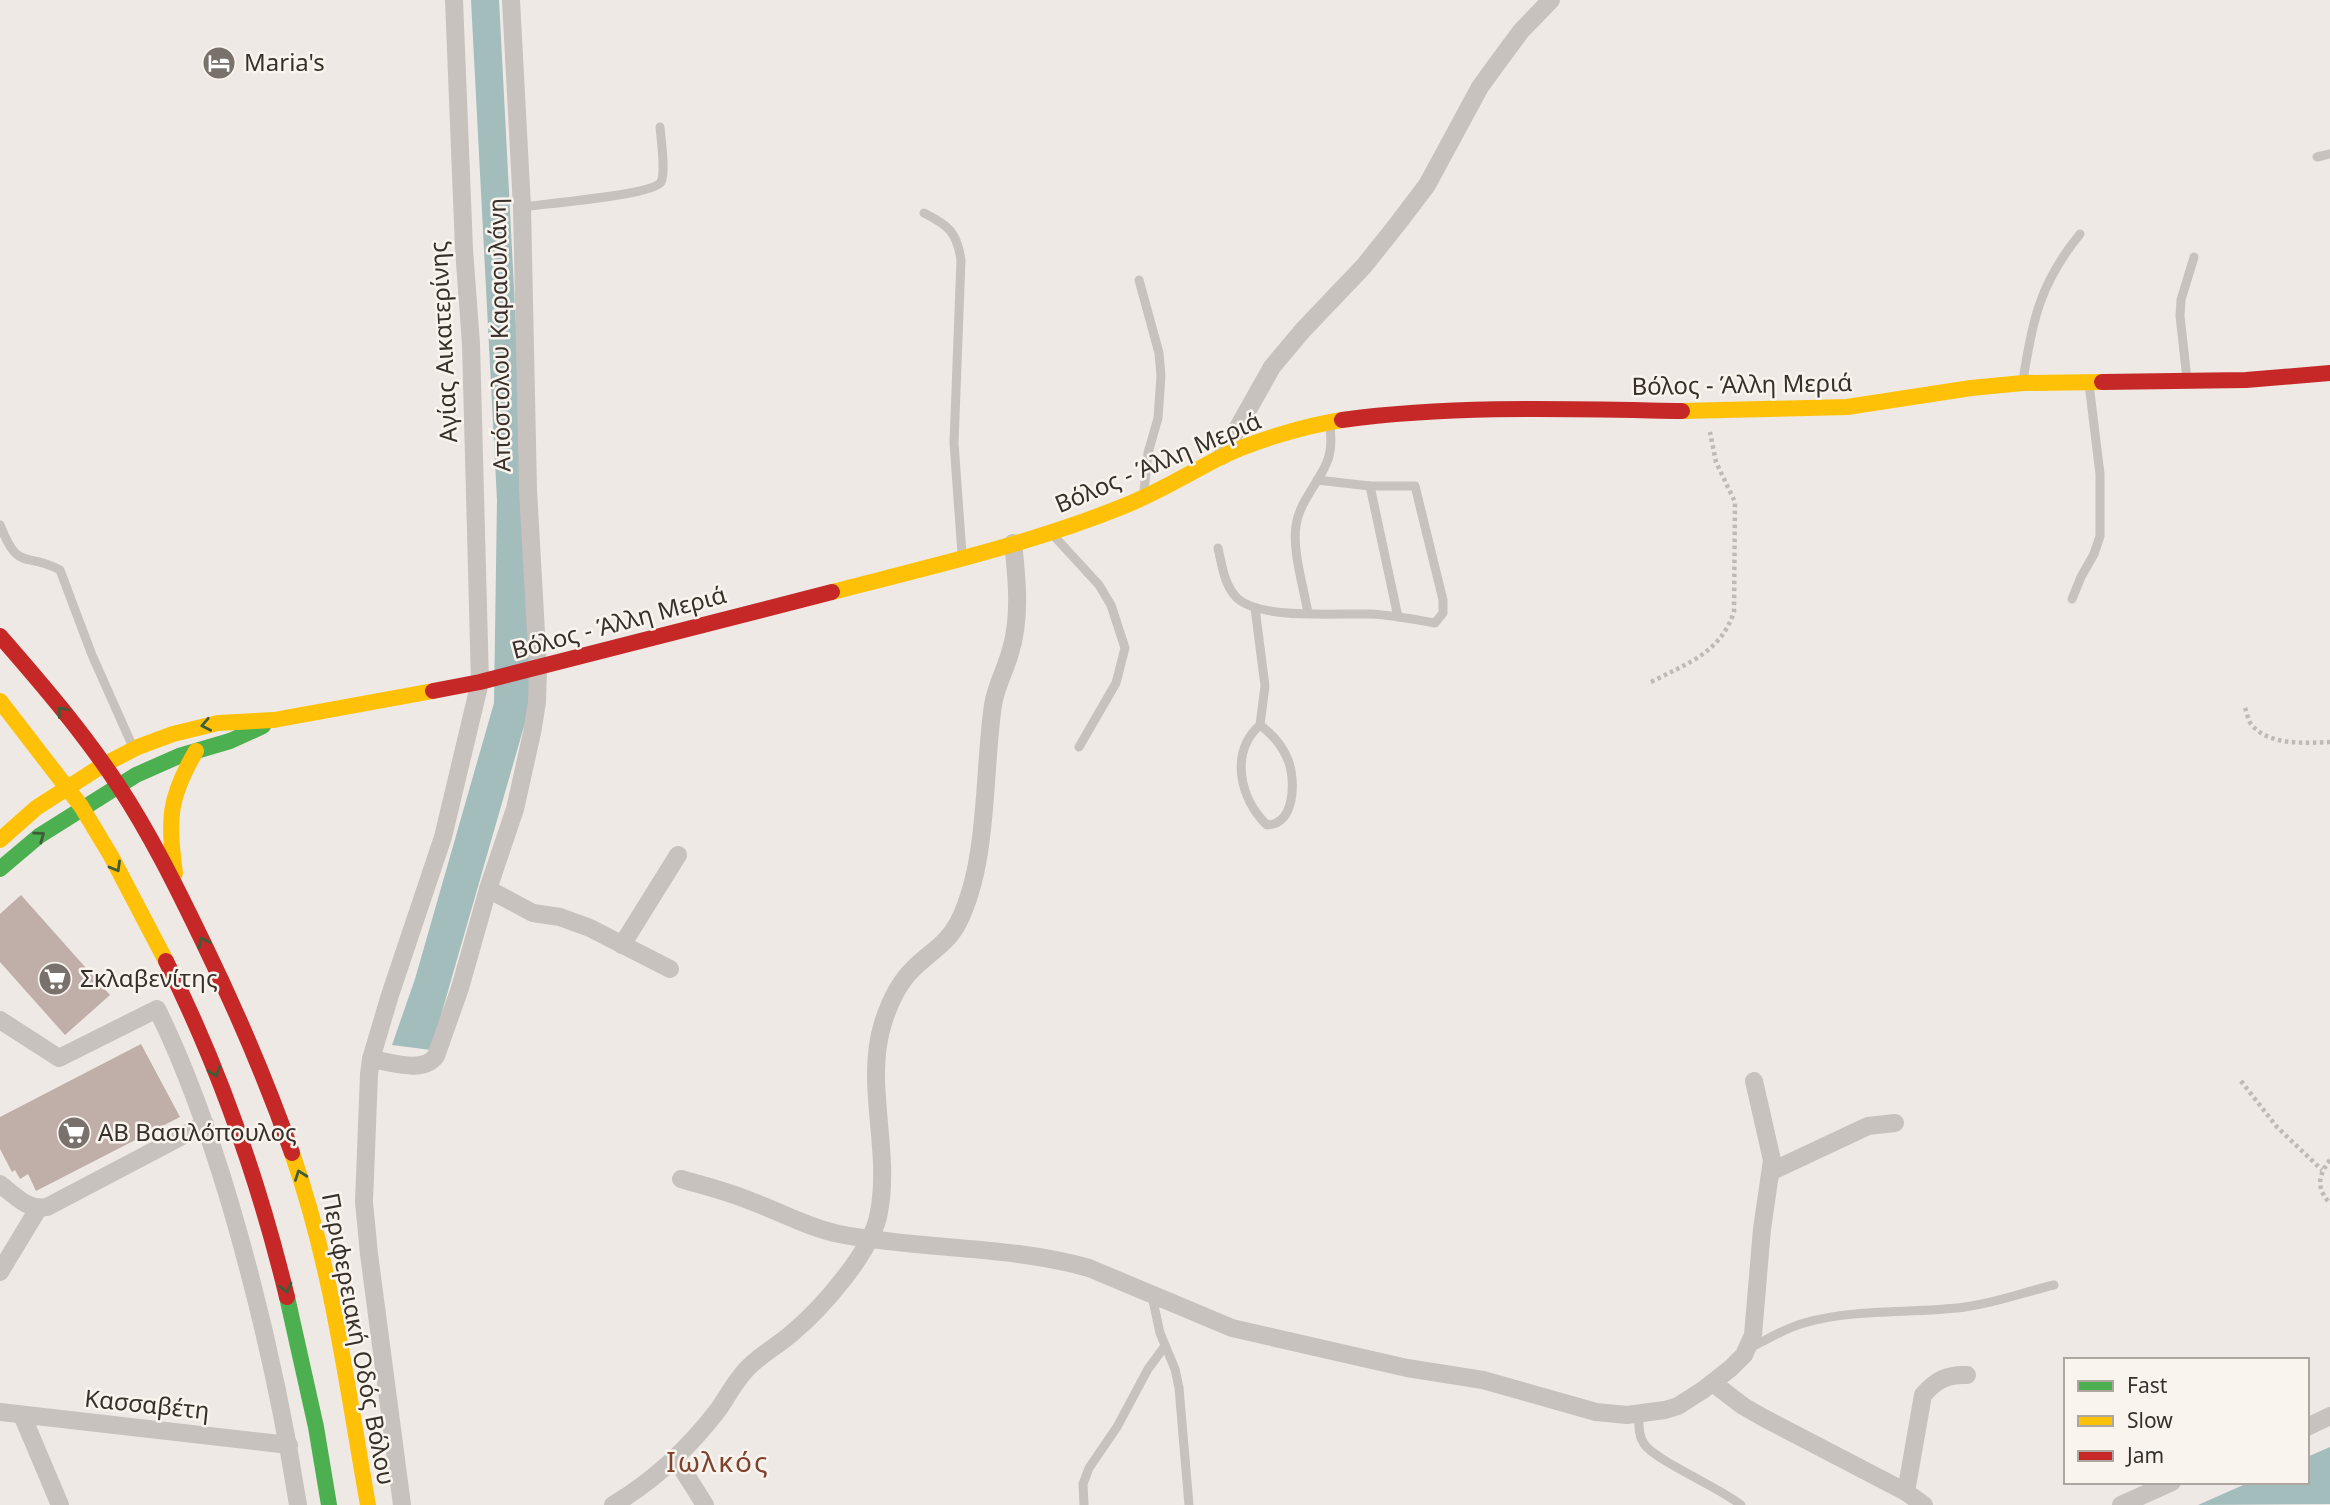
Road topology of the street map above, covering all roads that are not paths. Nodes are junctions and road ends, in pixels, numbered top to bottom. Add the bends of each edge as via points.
1 (454, 0) edge
2 (511, 0) edge
3 (1550, 0) edge
4 (660, 127) dead end
5 (2330, 154) edge
6 (2317, 157) dead end
7 (522, 207) junction
8 (924, 213) dead end
9 (2080, 234) dead end
10 (2194, 257) dead end
11 (1139, 280) dead end
12 (2330, 373) edge
13 (2188, 381) junction
14 (2023, 383) junction
15 (2089, 383) junction
16 (1330, 422) junction
17 (1222, 456) junction
18 (1317, 480) junction
19 (1370, 486) junction
20 (1143, 497) junction
21 (0, 525) edge
22 (1051, 532) junction
23 (1013, 544) junction
24 (1218, 548) dead end
25 (963, 558) junction
26 (2072, 599) dead end
27 (1255, 608) junction
28 (1308, 613) junction
29 (1398, 617) junction
30 (0, 636) edge
31 (538, 668) junction
32 (480, 682) junction
33 (0, 701) edge
34 (274, 720) junction
35 (1261, 725) junction
36 (1079, 747) dead end
37 (134, 749) junction
38 (196, 751) junction
39 (103, 765) junction
40 (118, 786) junction
41 (68, 788) junction
42 (82, 808) junction
43 (0, 840) edge
44 (678, 855) dead end
45 (0, 869) edge
46 (176, 887) junction
47 (488, 889) junction
48 (622, 945) junction
49 (670, 969) dead end
50 (0, 1020) edge
51 (372, 1059) junction
52 (1754, 1081) dead end
53 (1895, 1123) dead end
54 (205, 1124) junction
55 (1772, 1171) junction
56 (681, 1179) dead end
57 (0, 1184) edge
58 (37, 1209) junction
59 (871, 1239) junction
60 (0, 1272) edge
61 (2054, 1284) dead end
62 (1152, 1296) junction
63 (1165, 1346) junction
64 (1748, 1348) junction
65 (1967, 1375) dead end
66 (1713, 1383) junction
67 (0, 1412) edge
68 (22, 1415) junction
69 (1639, 1415) junction
70 (2330, 1416) edge
71 (2309, 1426) edge
72 (289, 1445) junction
73 (676, 1459) junction
74 (2168, 1484) edge
75 (1906, 1492) junction
76 (60, 1505) edge
77 (299, 1505) edge
78 (329, 1505) edge
79 (368, 1505) edge
80 (402, 1505) edge
81 (613, 1505) edge
82 (705, 1505) edge
83 (1084, 1505) edge
84 (1188, 1505) edge
85 (1741, 1505) edge
86 (1924, 1505) edge
87 (2121, 1505) edge

1 - 32 street, Αγίας Αικατερίνης via 471,344
2 - 7 street, Απόστολου Καραουλάνη
3 - 17 street via 1480,88 1413,204 1364,266 1272,367
4 - 7 lane via 663,175 655,188
5 - 6 lane
7 - 31 street, Απόστολου Καραουλάνη via 528,490
8 - 25 lane via 946,224 959,245 961,260 954,443
9 - 14 lane via 2042,296 2030,330
10 - 13 lane via 2180,316
11 - 20 lane via 1161,376
12 - 13 main road, Βόλος - Άλλη Μεριά
13 - 15 main road, Βόλος - Άλλη Μεριά
14 - 15 main road, Βόλος - Άλλη Μεριά
14 - 16 main road, Βόλος - Άλλη Μεριά via 1847,407 1394,413
15 - 26 lane via 2100,474 2100,536
16 - 17 main road, Βόλος - Άλλη Μεριά
16 - 18 lane via 1331,446
17 - 20 main road, Βόλος - Άλλη Μεριά
18 - 19 lane
18 - 28 lane via 1296,524 1295,537
19 - 29 lane
19 - 29 lane via 1415,486 1441,583 1440,619
20 - 22 main road, Βόλος - Άλλη Μεριά
21 - 37 lane via 18,557 60,570
22 - 23 main road, Βόλος - Άλλη Μεριά
22 - 36 lane via 1099,585 1125,648 1116,683
23 - 25 main road, Βόλος - Άλλη Μεριά
23 - 59 street via 1017,586 1014,630 993,705 974,879 956,927 903,981 877,1041 883,1183
24 - 27 lane via 1228,587 1239,600
25 - 31 main road, Βόλος - Άλλη Μεριά
27 - 28 lane
27 - 35 lane via 1265,686
28 - 29 lane
39 -> 30 main road, Περιφερειακή Οδός Βόλου
31 - 32 main road, Βόλος - Άλλη Μεριά
31 - 47 street, Απόστολου Καραουλάνη via 532,733 515,809
32 - 34 main road, Βόλος - Άλλη Μεριά
32 - 51 street, Αγίας Αικατερίνης via 443,838
33 - 41 main road
34 -> 37 main road, Βόλος - Άλλη Μεριά via 199,726
34 - 38 main road, Βόλος - Άλλη Μεριά
35 - 35 lane via 1282,749 1291,772 1287,811 1274,825 1257,816 1242,779 1247,743
37 - 39 main road, Βόλος - Άλλη Μεριά
38 - 40 main road, Βόλος - Άλλη Μεριά
38 - 46 main road via 176,788 169,815
39 - 40 main road, Περιφερειακή Οδός Βόλου
39 - 41 main road, Βόλος - Άλλη Μεριά
40 - 42 main road, Βόλος - Άλλη Μεριά
40 - 46 main road, Περιφερειακή Οδός Βόλου
41 - 42 main road
41 - 43 main road, Βόλος - Άλλη Μεριά via 36,808
45 -> 42 main road, Βόλος - Άλλη Μεριά
42 -> 78 main road via 167,960 212,1063 275,1249 299,1339
44 - 48 street
79 -> 46 main road, Περιφερειακή Οδός Βόλου via 346,1369 303,1184 249,1041
47 - 48 street via 533,913 565,919
47 - 51 street, Απόστολου Καραουλάνη via 435,1058 421,1066
48 - 49 street
50 - 54 street via 59,1058 157,1009
51 - 80 street, Αγίας Αικατερίνης via 365,1202
52 - 55 street
53 - 55 street via 1868,1126
54 - 58 street
54 - 72 street via 253,1284
55 - 64 street
56 - 59 street via 825,1230
57 - 58 street
58 - 60 street
59 - 62 street via 1065,1261
59 - 73 street via 803,1323 745,1371
61 - 64 lane via 1965,1307 1818,1319
62 - 63 lane
62 - 69 street via 1232,1328 1407,1368 1483,1380 1587,1410
63 - 83 lane via 1089,1468 1083,1484
63 - 84 lane via 1179,1388
64 - 66 street
65 - 75 street via 1946,1376 1923,1395
66 - 69 street via 1678,1406
66 - 75 street via 1764,1419
67 - 68 street, Κασσαβέτη
68 - 72 street, Κασσαβέτη
68 - 76 street
69 - 85 lane via 1644,1446
70 - 71 street
72 - 77 street
73 - 81 street
73 - 82 street
74 - 87 street
75 - 86 street

